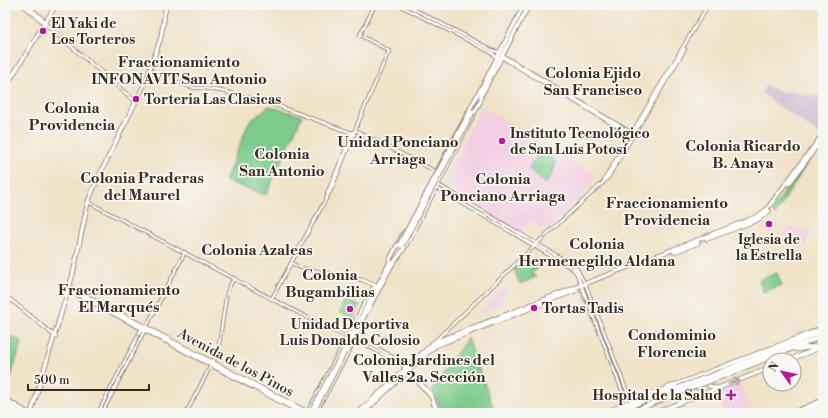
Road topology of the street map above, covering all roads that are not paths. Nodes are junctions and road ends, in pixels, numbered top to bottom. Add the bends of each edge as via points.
1 (23, 5) edge
2 (27, 5) edge
3 (55, 5) edge
4 (166, 5) edge
5 (376, 5) edge
6 (400, 5) edge
7 (406, 5) edge
8 (524, 5) edge
9 (529, 5) edge
10 (708, 5) edge
11 (45, 23) junction
12 (500, 55) junction
13 (149, 72) junction
14 (5, 85) edge
15 (5, 88) edge
16 (481, 92) junction
17 (136, 101) junction
18 (355, 130) junction
19 (353, 134) junction
20 (632, 134) junction
21 (823, 134) edge
22 (823, 138) edge
23 (442, 161) junction
24 (448, 164) junction
25 (436, 171) junction
26 (443, 175) junction
27 (431, 182) junction
28 (437, 186) junction
29 (427, 189) junction
30 (434, 193) junction
31 (89, 203) junction
32 (721, 232) junction
33 (536, 245) junction
34 (185, 252) junction
35 (291, 263) junction
36 (390, 264) junction
37 (234, 278) junction
38 (376, 286) junction
39 (583, 286) junction
40 (69, 289) junction
41 (5, 295) edge
42 (272, 298) junction
43 (362, 320) junction
44 (145, 327) junction
45 (823, 327) edge
46 (823, 331) edge
47 (808, 334) junction
48 (823, 336) edge
49 (55, 337) junction
50 (347, 337) junction
51 (356, 337) junction
52 (794, 343) junction
53 (433, 344) junction
54 (823, 346) edge
55 (790, 350) junction
56 (344, 352) junction
57 (802, 355) edge
58 (212, 364) junction
59 (407, 369) junction
60 (709, 371) junction
61 (762, 371) edge
62 (722, 374) junction
63 (686, 380) junction
64 (718, 388) junction
65 (679, 390) junction
66 (5, 399) edge
67 (688, 400) junction
68 (823, 400) edge
69 (629, 402) junction
70 (823, 404) edge
71 (7, 405) edge
72 (310, 407) junction
73 (621, 409) junction
74 (19, 410) edge
75 (5, 411) edge
76 (316, 412) edge
77 (8, 413) edge
78 (23, 413) edge
79 (28, 413) edge
80 (32, 413) edge
81 (98, 413) edge
82 (102, 413) edge
83 (186, 413) edge
84 (302, 413) edge
85 (308, 413) edge
86 (358, 413) edge
87 (363, 413) edge
88 (438, 413) edge
89 (602, 413) edge
90 (606, 413) edge
91 (612, 413) edge
92 (629, 413) edge
93 (654, 413) edge
94 (791, 413) edge
95 (799, 413) edge

1 - 11 street
2 - 11 street
3 - 11 main road
4 - 13 main road via 162,34
5 - 18 street via 360,35 389,51
6 - 12 street
7 - 12 street
8 - 12 main road
9 - 12 main road
10 - 20 street
11 - 14 main road
11 - 15 main road
11 - 17 street
12 - 16 main road
12 - 20 street
13 - 17 main road
13 - 19 street via 194,88 231,93 276,105
16 - 23 main road
16 - 24 main road via 480,102
16 - 36 main road, bridge
17 - 31 main road
18 - 19 street
18 - 25 street
19 - 35 street via 327,195
20 - 33 street via 605,179
21 - 32 main road via 766,210
22 - 32 main road via 765,215
23 - 24 main road via 444,165
23 - 25 main road
24 - 26 main road
25 - 26 street
25 - 27 main road
26 - 28 main road
27 - 28 street
27 - 29 main road
28 - 30 main road
28 - 33 street
29 - 30 main road
29 - 36 main road via 391,257
30 - 36 main road via 403,249
31 - 34 street
31 - 40 main road
32 - 39 main road
33 - 39 street via 569,265
33 - 53 street
34 - 37 street
34 - 44 street
35 - 38 street via 301,268 363,280
35 - 42 street
36 - 38 main road
36 - 43 main road
37 - 42 street
37 - 58 street via 229,288 218,352
38 - 50 street
38 - 56 main road
39 - 53 main road
39 - 59 main road via 442,343
39 - 69 street
40 - 44 main road, Avenida de los Pinos
40 - 49 main road
41 - 49 street
42 - 50 street
43 - 51 street
43 - 56 main road
44 - 58 main road, Avenida de los Pinos
44 - 81 street
44 - 82 street
45 - 47 main road
46 - 52 highway
47 - 52 highway
47 - 60 main road
48 - 55 highway
49 - 80 main road
50 - 72 street
51 - 59 street via 392,356
51 - 76 street
52 - 62 highway
53 - 59 main road
54 - 55 highway
54 - 57 main road
55 - 62 highway
56 - 76 main road, bridge
56 - 85 main road, bridge
58 - 83 street
58 - 84 main road, Avenida de los Pinos
58 - 85 main road, Avenida de los Pinos
59 - 86 main road
59 - 87 main road
59 - 88 street via 431,398
60 - 63 main road
60 - 64 main road via 706,383
64 -> 61 main road
62 - 65 highway, bridge
63 - 67 main road via 692,382 695,388
63 - 69 main road
64 - 67 main road
65 - 73 highway
65 - 92 highway
66 - 74 main road
67 - 93 main road
68 - 94 main road
69 - 89 main road
70 - 95 main road
71 - 74 highway
72 - 76 street
72 - 85 street
73 - 90 highway
73 - 91 highway
74 - 78 main road
74 - 79 main road
75 - 77 highway

